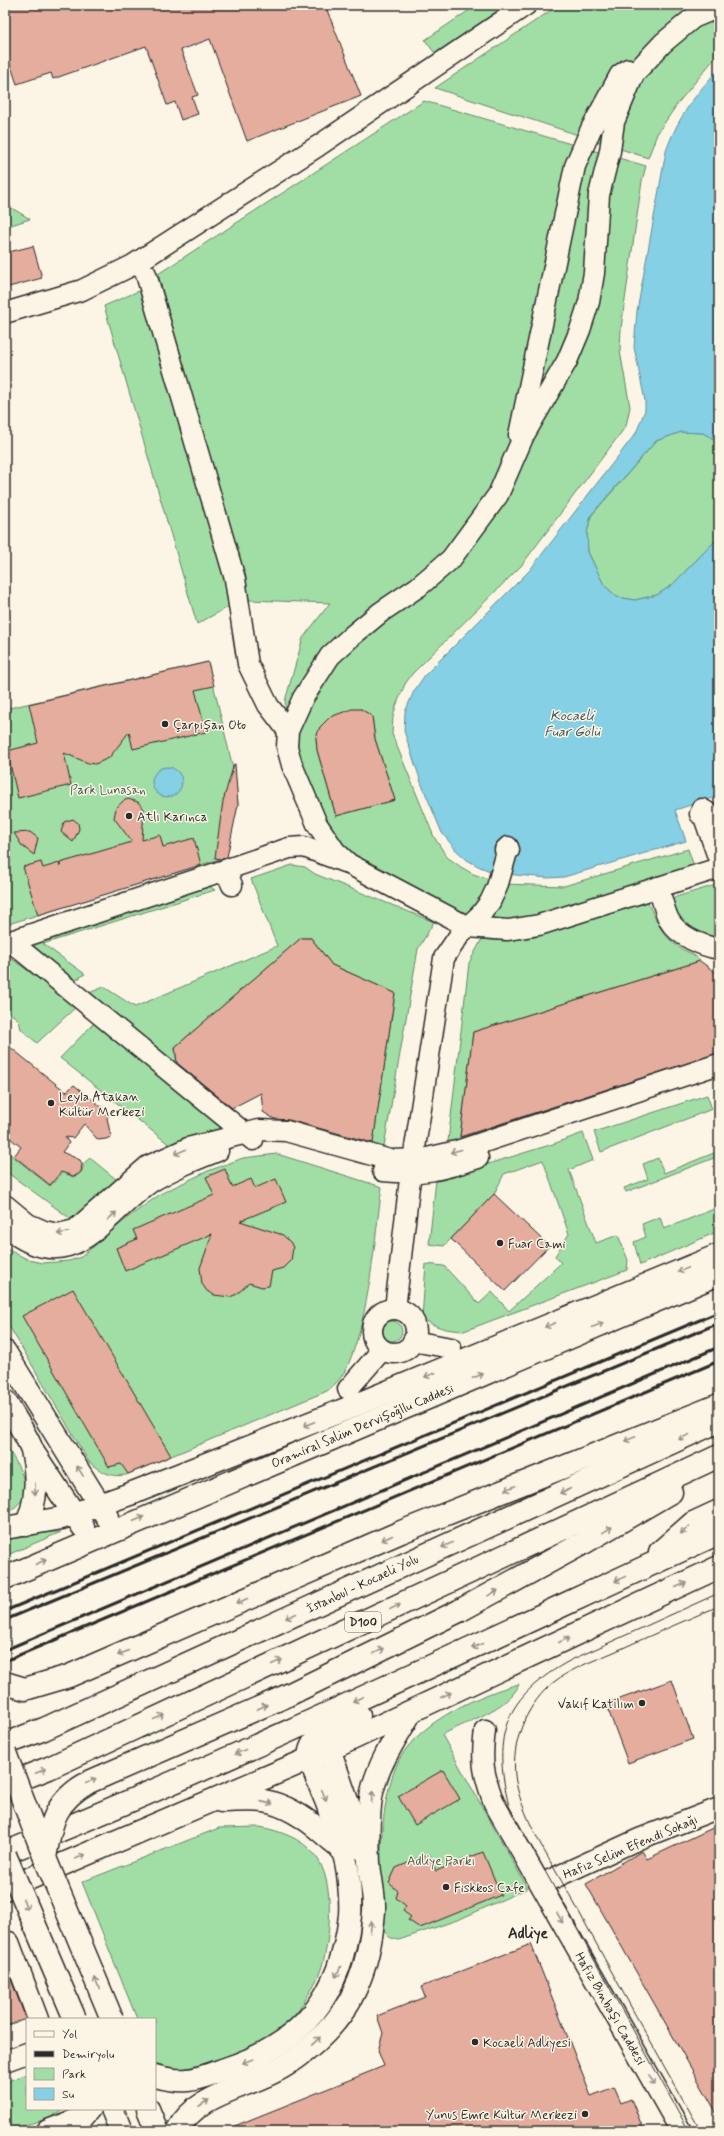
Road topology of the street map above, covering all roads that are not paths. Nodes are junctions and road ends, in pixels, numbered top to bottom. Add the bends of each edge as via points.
1 (526, 5) edge
2 (719, 7) edge
3 (719, 16) edge
4 (663, 43) junction
5 (146, 274) dead end
6 (5, 313) edge
7 (513, 461) junction
8 (288, 731) junction
9 (704, 817) dead end
10 (507, 852) dead end
11 (719, 860) edge
12 (349, 864) junction
13 (719, 868) edge
14 (658, 888) junction
15 (468, 926) junction
16 (7, 942) edge
17 (719, 949) edge
18 (717, 1068) edge
19 (250, 1138) junction
20 (412, 1166) junction
21 (5, 1205) edge
22 (5, 1227) edge
23 (719, 1255) edge
24 (719, 1274) edge
25 (395, 1309) junction
26 (413, 1341) junction
27 (451, 1348) dead end
28 (382, 1350) junction
29 (5, 1352) edge
30 (348, 1389) dead end
31 (5, 1402) edge
32 (719, 1405) edge
33 (719, 1421) edge
34 (32, 1449) junction
35 (719, 1456) edge
36 (719, 1463) edge
37 (100, 1505) junction
38 (719, 1511) edge
39 (75, 1515) junction
40 (26, 1525) junction
41 (5, 1528) edge
42 (114, 1530) junction
43 (719, 1533) edge
44 (90, 1540) junction
45 (719, 1567) edge
46 (640, 1569) junction
47 (5, 1578) edge
48 (525, 1624) junction
49 (5, 1683) edge
50 (411, 1712) junction
51 (296, 1728) junction
52 (485, 1730) dead end
53 (326, 1741) junction
54 (5, 1744) edge
55 (5, 1753) edge
56 (309, 1759) junction
57 (5, 1785) edge
58 (214, 1800) junction
59 (719, 1808) edge
60 (342, 1850) junction
61 (45, 1858) junction
62 (369, 1862) junction
63 (6, 1867) edge
64 (541, 1884) junction
65 (5, 1943) edge
66 (38, 2018) edge
67 (75, 2018) edge
68 (112, 2018) edge
69 (26, 2053) edge
70 (5, 2061) edge
71 (156, 2076) edge
72 (88, 2110) edge
73 (112, 2110) edge
74 (148, 2110) edge
75 (48, 2131) edge
76 (121, 2131) edge
77 (157, 2131) edge
78 (177, 2131) edge
79 (681, 2131) edge

1 - 6 street via 318,146 133,265 82,290
2 - 4 street via 693,18
3 - 4 street
4 - 7 street via 634,74 614,122 610,152 599,196 594,273 589,302 567,361 524,434
4 - 7 street via 620,75 590,129 575,166
5 - 8 street via 234,579 248,664 268,705
7 - 8 street via 498,494 451,559 330,656 303,698
8 - 12 street via 287,747 292,765 317,824 335,851
9 - 11 street
10 - 15 street via 490,902
12 - 15 street
12 - 16 street via 304,847 288,848 226,878
13 - 14 street
14 - 15 street via 539,925 508,930
14 - 17 street via 670,921 682,934 699,944
15 - 20 street via 444,958
16 - 19 street
18 - 20 street
19 - 20 street via 259,1130 286,1131
19 -> 21 street via 188,1148 148,1166 75,1230 58,1234 44,1231 28,1224
22 -> 19 street via 17,1237 34,1245 52,1248 73,1246 94,1233 151,1183 177,1168
20 - 25 street
23 -> 37 main road, Oramiral Salim Dervişoğllu Caddesi via 346,1409
42 -> 24 main road, Oramiral Salim Dervişoğllu Caddesi
25 - 26 street via 413,1320 416,1334
25 - 28 street via 381,1313 373,1325 373,1339
26 - 27 street
26 - 28 street via 403,1351 389,1353
28 - 30 street
37 -> 29 main road
31 - 34 main road
32 -> 49 main road via 423,1523 69,1676 25,1689
33 -> 54 main road, İstanbul - Kocaeli Yolu / D100 via 51,1726
34 - 39 main road
34 -> 40 main road via 36,1492 33,1510
57 -> 35 main road, D100 via 49,1768
61 -> 36 main road, bridge via 51,1825 64,1800 76,1789 284,1697 459,1611 587,1541
37 - 39 main road, Oramiral Salim Dervişoğllu Caddesi
37 - 42 main road
38 -> 46 main road via 694,1523
39 - 40 main road, Oramiral Salim Dervişoğllu Caddesi
39 - 44 main road
40 - 41 main road, Oramiral Salim Dervişoğllu Caddesi
42 - 44 main road, Oramiral Salim Dervişoğllu Caddesi
43 - 46 main road
47 -> 44 main road, Oramiral Salim Dervişoğllu Caddesi
50 -> 45 main road
46 -> 48 main road
48 -> 51 main road
48 - 53 main road via 492,1654 336,1725
50 - 53 main road
62 -> 50 main road via 373,1788 388,1752
51 - 53 main road via 312,1725 320,1728
51 -> 63 main road via 105,1812
52 - 64 street, Hafız Binbaşı Caddesi via 481,1756 486,1780 505,1824
53 - 56 main road
53 - 62 main road
55 - 61 main road, bridge
56 - 58 main road
56 -> 60 main road
58 -> 60 main road via 264,1802 288,1809 314,1825
63 -> 58 main road
59 - 64 street, Hafız Selim Efendi Sokağı via 639,1839
60 -> 71 main road via 351,1903 348,1934 341,1964 326,1996 307,2020 283,2042 252,2060 191,2081 173,2081
68 -> 61 main road, bridge
78 -> 62 main road via 188,2115 205,2101 286,2066 335,2021 355,1991 367,1956 374,1910
63 -> 67 main road, bridge
64 -> 79 street, Hafız Binbaşı Caddesi
65 - 66 street via 9,1942
69 - 70 street
72 - 75 main road via 80,2119
73 - 76 main road
74 - 77 main road

